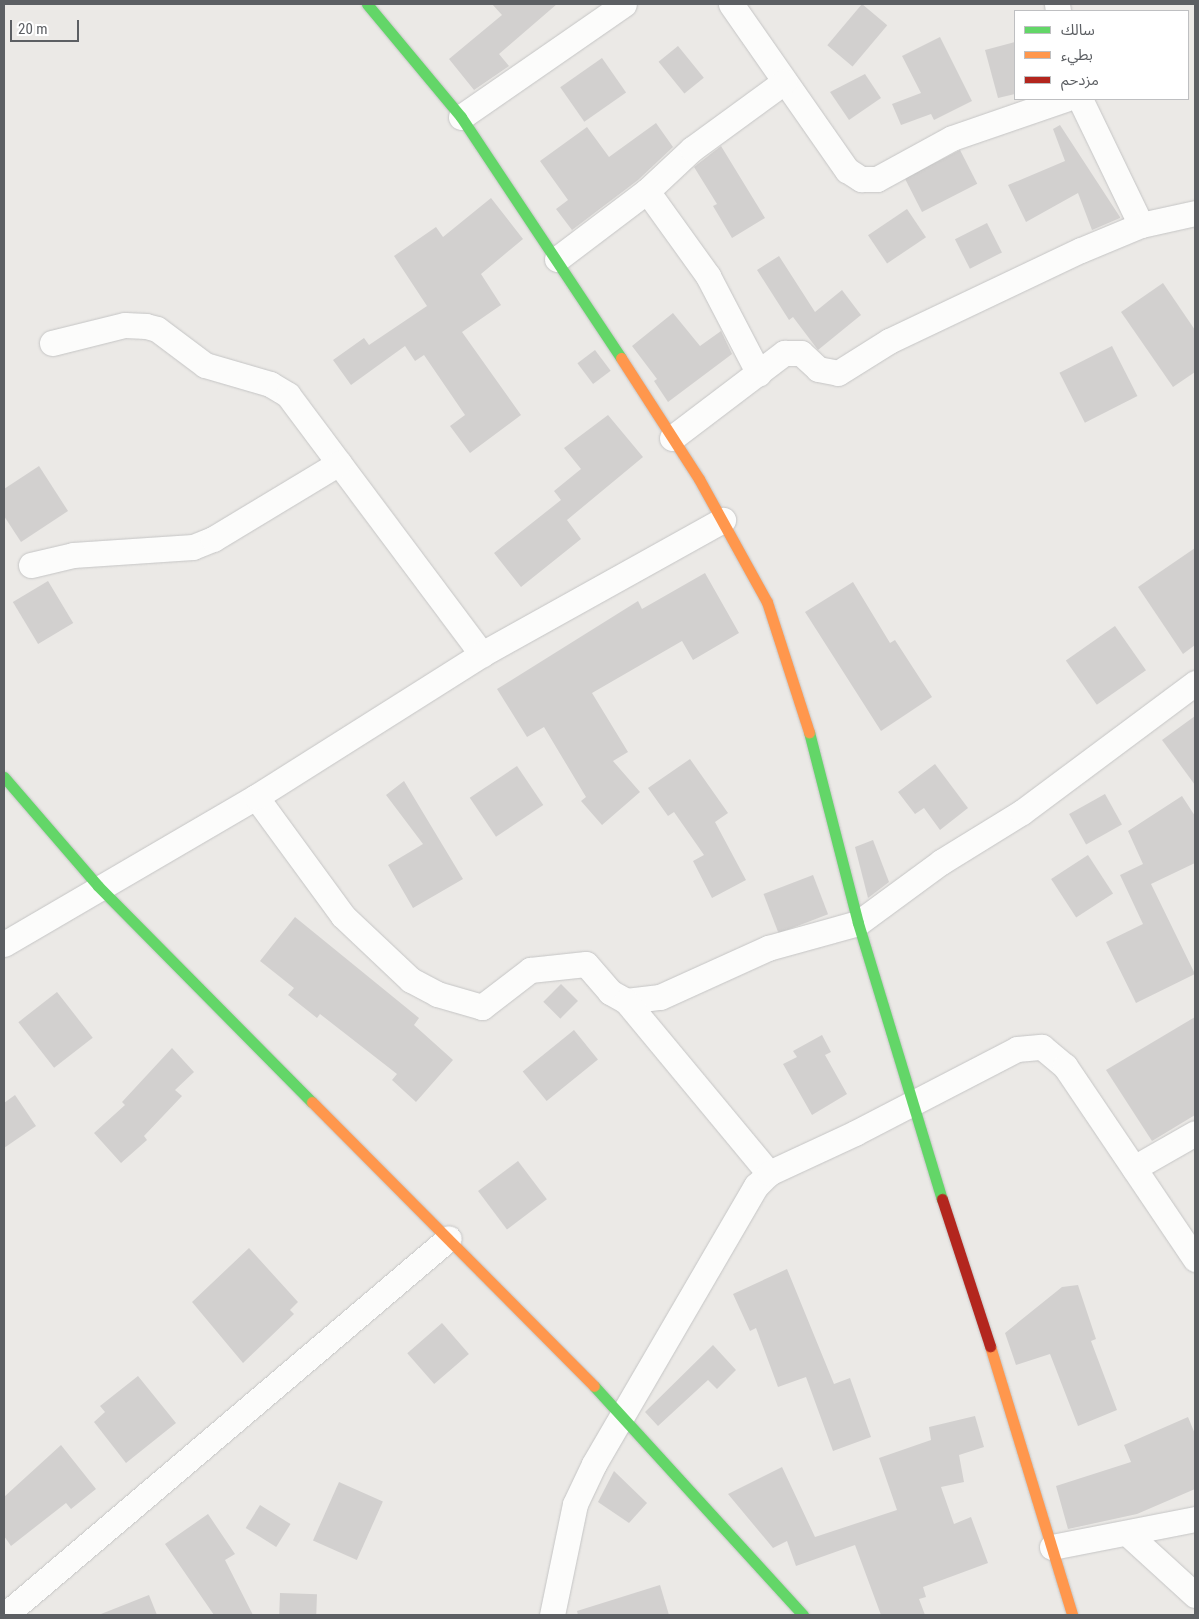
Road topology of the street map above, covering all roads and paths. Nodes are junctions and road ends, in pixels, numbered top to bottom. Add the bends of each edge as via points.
1 (367, 4) edge
2 (732, 4) edge
3 (618, 5) edge
4 (784, 82) junction
5 (1061, 100) edge
6 (1080, 100) edge
7 (461, 116) junction
8 (647, 191) junction
9 (1195, 213) edge
10 (1141, 225) junction
11 (557, 259) junction
12 (52, 343) dead end
13 (760, 374) junction
14 (672, 438) junction
15 (339, 463) junction
16 (723, 520) junction
17 (31, 565) dead end
18 (482, 654) junction
19 (1195, 683) edge
20 (4, 776) edge
21 (256, 797) junction
22 (98, 886) junction
23 (858, 923) junction
24 (4, 944) edge
25 (626, 1002) junction
26 (911, 1103) junction
27 (1195, 1133) edge
28 (1134, 1168) junction
29 (768, 1173) junction
30 (449, 1238) junction
31 (1195, 1259) edge
32 (623, 1416) junction
33 (1195, 1520) edge
34 (1127, 1533) junction
35 (1052, 1547) junction
36 (1195, 1596) edge
37 (5, 1615) edge
38 (552, 1615) edge
39 (804, 1615) edge
40 (1072, 1615) edge

1 - 7 street
2 - 4 street
3 - 7 street
4 - 5 street via 846,170 862,179 877,179 952,138
4 - 8 street via 692,149
6 - 10 street
7 - 11 street
8 - 11 street
8 - 13 street via 708,276
9 - 10 street
10 - 13 street via 952,310 838,373 823,371 794,351
11 - 14 street
12 - 15 street via 125,325 157,329 205,365 270,384 288,396
13 - 14 street
14 - 16 street
15 - 17 street via 213,538 193,546 73,555
15 - 18 street
16 - 18 street
16 - 23 street via 767,602 786,653
18 - 21 street
19 - 23 street via 1022,812 941,862
20 - 22 street
21 - 22 street
21 - 25 street via 343,916 411,980 437,994 482,1007 530,970 586,964 610,992
22 - 24 street
22 - 30 street
23 - 25 street via 768,948 660,997
23 - 26 street
25 - 29 street
26 - 28 street via 1018,1049 1042,1046 1065,1066
26 - 29 street
26 - 35 street
27 - 28 street
28 - 31 street
29 - 32 street via 756,1186
30 - 32 street
30 - 37 street
32 - 38 street via 575,1504
32 - 39 street
33 - 34 street
34 - 35 street
34 - 36 street
35 - 40 street

